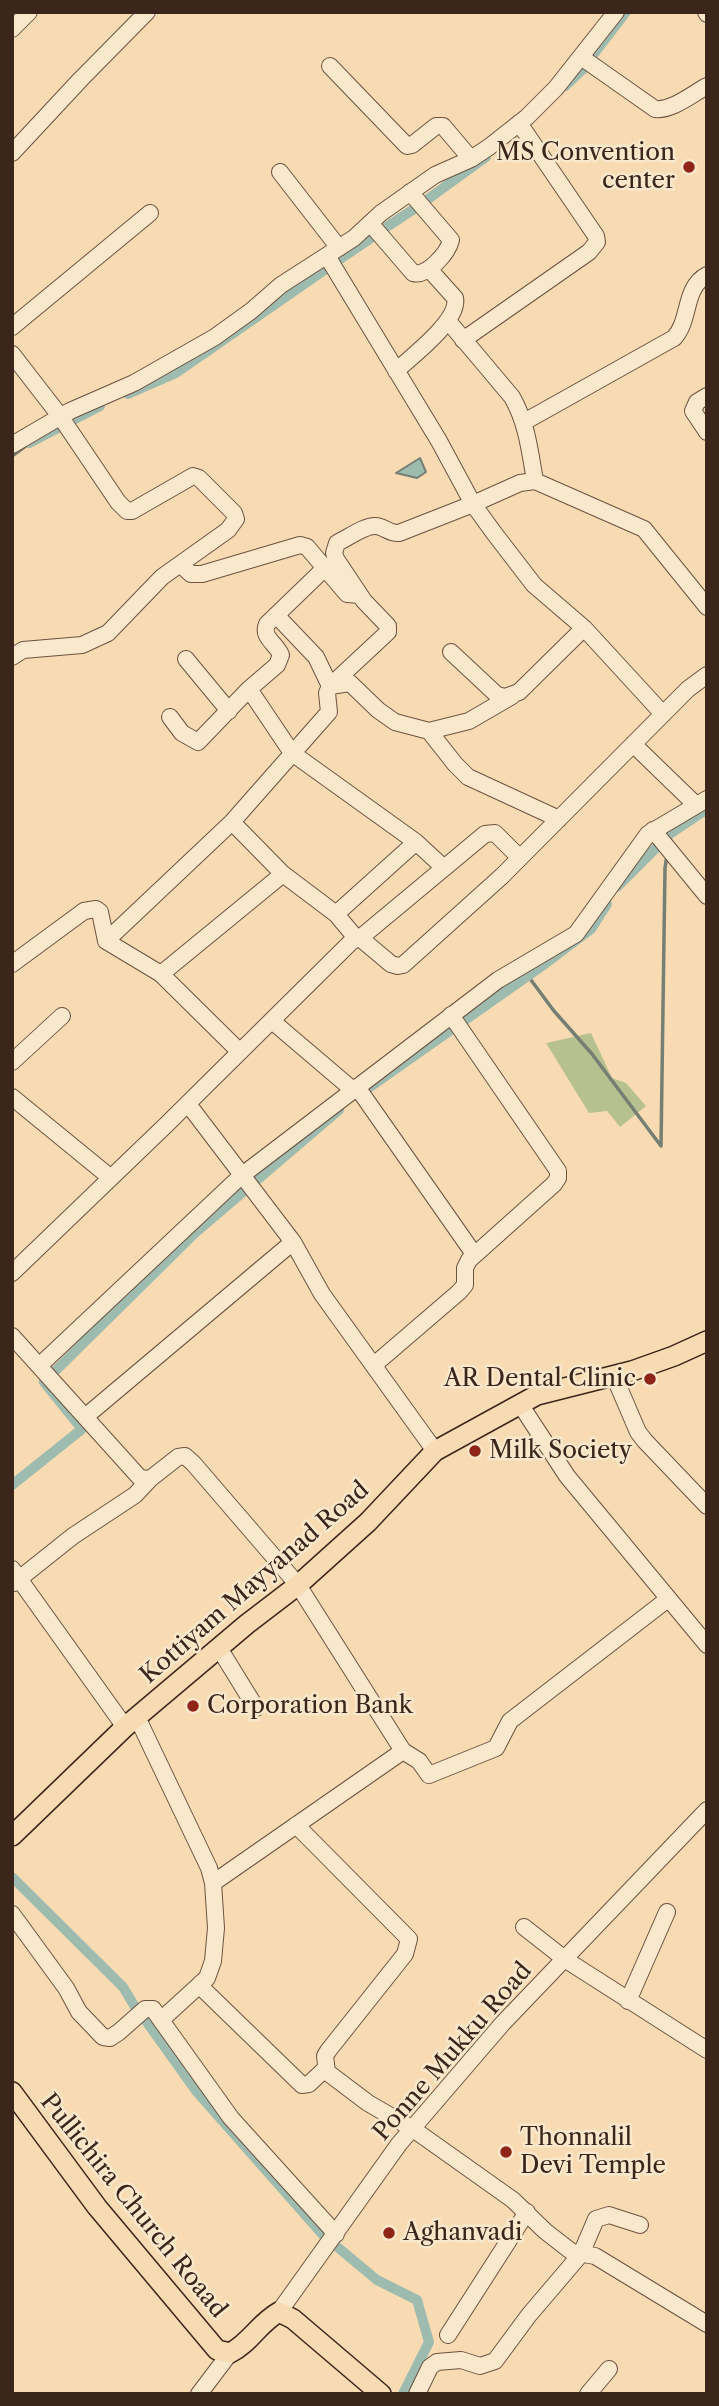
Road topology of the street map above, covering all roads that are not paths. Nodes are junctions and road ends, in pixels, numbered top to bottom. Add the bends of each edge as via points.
1 (616, 12) edge
2 (145, 13) edge
3 (581, 57) junction
4 (330, 66) dead end
5 (707, 86) edge
6 (519, 123) junction
7 (12, 153) edge
8 (471, 159) junction
9 (280, 172) dead end
10 (410, 192) junction
11 (150, 213) dead end
12 (370, 223) junction
13 (333, 252) junction
14 (429, 269) junction
15 (707, 275) edge
16 (448, 321) junction
17 (12, 327) edge
18 (463, 340) junction
19 (12, 354) edge
20 (396, 371) junction
21 (707, 396) edge
22 (60, 416) junction
23 (524, 422) junction
24 (707, 432) edge
25 (12, 445) edge
26 (535, 481) junction
27 (474, 504) junction
28 (181, 565) junction
29 (325, 568) junction
30 (364, 601) junction
31 (707, 607) edge
32 (276, 615) junction
33 (584, 628) junction
34 (451, 652) dead end
35 (12, 657) edge
36 (186, 659) dead end
37 (707, 675) edge
38 (330, 686) junction
39 (249, 689) junction
40 (512, 696) junction
41 (229, 711) junction
42 (663, 714) junction
43 (170, 718) dead end
44 (429, 730) junction
45 (633, 744) junction
46 (292, 753) junction
47 (701, 802) edge
48 (559, 819) junction
49 (232, 822) junction
50 (653, 830) junction
51 (416, 842) junction
52 (520, 858) junction
53 (443, 867) junction
54 (284, 874) junction
55 (707, 896) edge
56 (336, 914) junction
57 (358, 938) junction
58 (106, 941) junction
59 (12, 964) edge
60 (161, 974) junction
61 (451, 1015) junction
62 (62, 1016) dead end
63 (272, 1021) junction
64 (240, 1052) junction
65 (12, 1062) edge
66 (355, 1088) junction
67 (12, 1097) edge
68 (188, 1104) junction
69 (241, 1176) junction
70 (111, 1178) junction
71 (293, 1242) junction
72 (474, 1254) junction
73 (12, 1273) edge
74 (12, 1336) edge
75 (707, 1341) edge
76 (374, 1365) junction
77 (40, 1366) junction
78 (614, 1376) junction
79 (520, 1404) junction
80 (85, 1417) junction
81 (435, 1451) junction
82 (150, 1479) junction
83 (707, 1506) edge
84 (15, 1577) edge
85 (298, 1585) junction
86 (668, 1599) junction
87 (707, 1645) edge
88 (219, 1648) junction
89 (256, 1709) dead end
90 (131, 1722) junction
91 (403, 1751) junction
92 (707, 1810) edge
93 (296, 1825) junction
94 (12, 1836) edge
95 (213, 1883) junction
96 (667, 1912) dead end
97 (12, 1914) edge
98 (524, 1927) dead end
99 (566, 1960) junction
100 (201, 1983) junction
101 (628, 2001) junction
102 (161, 2020) junction
103 (707, 2050) edge
104 (326, 2070) junction
105 (12, 2092) edge
106 (413, 2129) junction
107 (527, 2212) junction
108 (640, 2225) dead end
109 (336, 2234) junction
110 (581, 2254) junction
111 (279, 2312) junction
112 (707, 2324) edge
113 (447, 2335) dead end
114 (230, 2353) junction
115 (609, 2369) dead end
116 (199, 2394) edge
117 (381, 2394) edge
118 (417, 2394) edge
119 (588, 2394) edge

1 - 3 street
2 - 7 street
3 - 5 street via 655,109 670,107
3 - 6 street
4 - 8 street via 407,146 436,125 443,126
6 - 8 street
6 - 18 street via 597,242
8 - 10 street
9 - 13 street
10 - 12 street
10 - 14 street via 452,240
11 - 17 street
12 - 13 street
12 - 14 street via 413,274
13 - 20 street
13 - 22 street via 281,285 215,337 134,383
14 - 16 street via 454,298
15 - 23 street via 691,291 674,338
16 - 18 street
16 - 20 street
18 - 23 street via 512,397
19 - 22 street
20 - 27 street
21 - 24 street via 693,411
22 - 25 street
22 - 28 street via 127,511 193,476 234,513 233,525
23 - 26 street
26 - 27 street
26 - 31 street via 644,529
27 - 30 street via 399,533 371,527 337,542 336,559
27 - 33 street via 534,585
28 - 29 street via 191,574 202,574 300,545
28 - 35 street via 162,577 108,633 82,645 23,650
29 - 30 street via 347,594 359,594
29 - 32 street
30 - 38 street via 388,632
32 - 38 street via 316,657
32 - 39 street via 265,630 281,660
33 - 40 street
33 - 42 street
34 - 40 street via 497,695
36 - 41 street
37 - 42 street
38 - 44 street via 350,683 395,722
38 - 46 street via 329,712
39 - 41 street
39 - 46 street
40 - 44 street via 469,721
41 - 43 street via 198,742 181,733
42 - 45 street
44 - 48 street via 468,777
45 - 47 street
45 - 48 street
46 - 49 street
46 - 51 street
47 - 50 street
48 - 52 street
49 - 54 street
49 - 58 street
50 - 55 street
50 - 61 street via 576,934 498,980
51 - 53 street
51 - 56 street
52 - 53 street via 501,837 489,832
52 - 57 street via 403,965 391,964
53 - 57 street
54 - 56 street
54 - 60 street
56 - 57 street
57 - 63 street
58 - 59 street via 100,912 90,908
58 - 60 street
60 - 64 street
61 - 66 street
61 - 72 street via 558,1171 554,1184
62 - 65 street
63 - 64 street
63 - 66 street
64 - 68 street
66 - 69 street
66 - 72 street
67 - 70 street
68 - 69 street
68 - 70 street
69 - 71 street
69 - 77 street
70 - 73 street
71 - 76 street via 322,1294
71 - 80 street
72 - 76 street via 465,1268 465,1285
74 - 77 street
75 - 78 main road, Kottiyam Mayyanad Road
76 - 81 street
77 - 80 street
78 - 79 main road, Kottiyam Mayyanad Road via 537,1395
78 - 83 street via 638,1432
79 - 81 main road, Kottiyam Mayyanad Road
79 - 86 street via 572,1483
80 - 82 street via 140,1478
81 - 85 main road, Kottiyam Mayyanad Road via 368,1522
82 - 84 street
82 - 85 street via 178,1457 188,1459
84 - 90 street
85 - 88 main road, Kottiyam Mayyanad Road
85 - 91 street
86 - 87 street
86 - 91 street via 510,1721 496,1748 429,1775 419,1761
88 - 89 street
88 - 90 main road, Kottiyam Mayyanad Road
90 - 94 main road, Kottiyam Mayyanad Road
90 - 95 street
91 - 93 street
92 - 99 street
93 - 95 street
93 - 104 street via 409,1939 405,1954 328,2050
95 - 100 street via 213,1961
96 - 101 street
97 - 102 street via 79,2012 103,2037 110,2038 150,2007
98 - 99 street
99 - 101 street, Ponne Mukku Road
99 - 106 street, Ponne Mukku Road via 503,2023
100 - 102 street
100 - 104 street via 303,2085
101 - 103 street, Ponne Mukku Road
102 - 109 street via 231,2119
104 - 106 street via 368,2103
105 - 114 main road, Pullichira Church Roaad via 114,2227 217,2350
106 - 107 street
106 - 109 street, Ponne Mukku Road
107 - 110 street via 545,2231
107 - 113 street
108 - 110 street via 609,2215 596,2219
109 - 111 street, Ponne Mukku Road
110 - 112 street via 595,2256
110 - 118 street via 495,2361 480,2366 461,2360 437,2361
111 - 114 main road, Pullichira Church Roaad via 243,2347
111 - 117 main road
114 - 116 street
115 - 119 street

